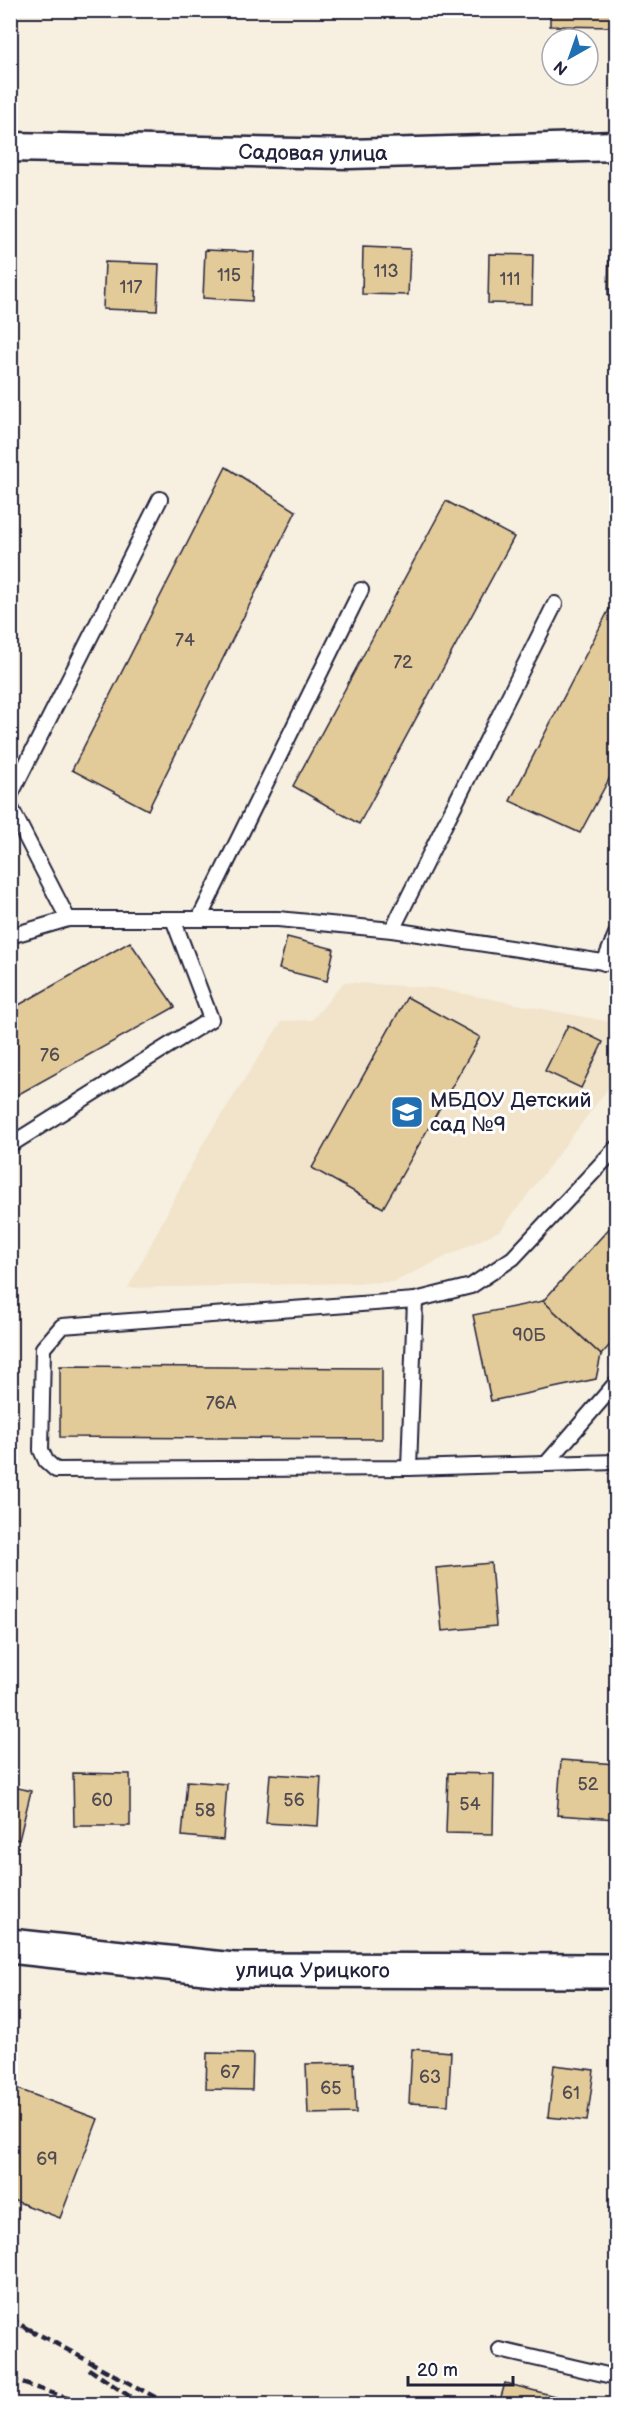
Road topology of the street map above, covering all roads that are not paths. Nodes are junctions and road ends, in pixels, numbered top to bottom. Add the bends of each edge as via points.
1 (616, 146) edge
2 (10, 147) edge
3 (160, 499) dead end
4 (361, 590) dead end
5 (555, 604) dead end
6 (10, 796) edge
7 (10, 806) edge
8 (68, 919) junction
9 (173, 919) junction
10 (199, 919) junction
11 (392, 930) junction
12 (616, 934) edge
13 (10, 936) edge
14 (610, 963) edge
15 (10, 1145) edge
16 (616, 1148) edge
17 (414, 1300) junction
18 (616, 1383) edge
19 (616, 1462) edge
20 (546, 1464) junction
21 (409, 1468) junction
22 (10, 1946) edge
23 (616, 1971) edge
24 (500, 2350) dead end
25 (616, 2377) edge

1 - 2 street, Садовая улица via 349,154
3 - 6 lane
4 - 10 lane
5 - 11 lane
7 - 8 lane
8 - 9 lane
8 - 13 lane
9 - 10 lane
9 - 15 lane via 212,1019
10 - 11 lane via 278,919
11 - 14 lane
12 - 14 lane
16 - 17 lane via 513,1258 471,1286
17 - 21 lane
17 - 21 lane via 62,1326 43,1348 41,1450 56,1470
18 - 20 lane
19 - 20 lane
20 - 21 lane
22 - 23 main road, улица Урицкого via 233,1970
24 - 25 lane

